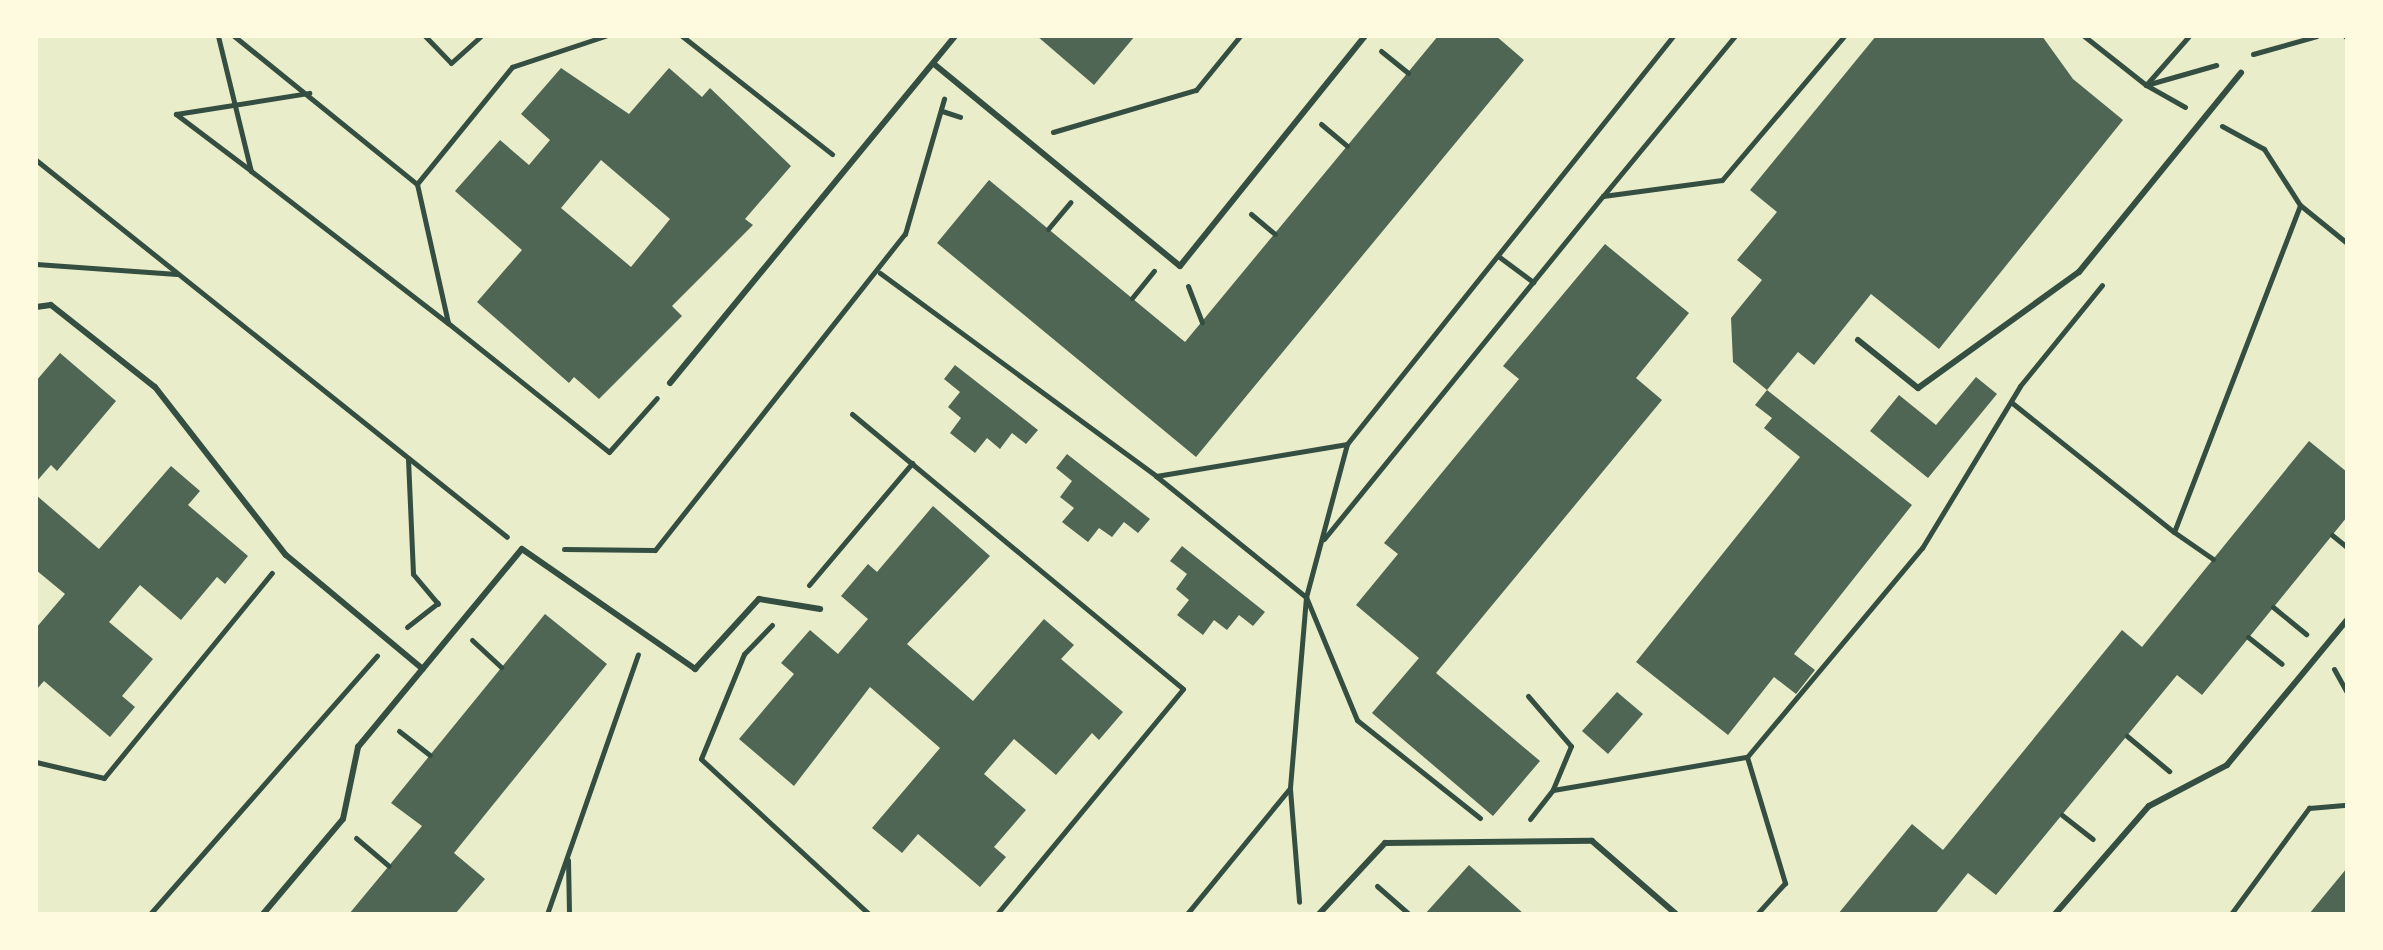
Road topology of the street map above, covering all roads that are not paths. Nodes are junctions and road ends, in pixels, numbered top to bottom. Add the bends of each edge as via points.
1 (955, 36) edge
2 (1365, 37) edge
3 (934, 64) junction
4 (2241, 73) dead end
5 (36, 307) edge
6 (1858, 340) dead end
7 (670, 383) road end
8 (820, 609) dead end
9 (2347, 620) edge
10 (423, 669) junction
11 (263, 914) edge
12 (1319, 914) edge
13 (1676, 914) edge
14 (2055, 914) edge

1 - 3 lane
2 - 3 lane via 1180,266
3 - 7 lane
4 - 6 lane via 2079,272 1918,388
5 - 10 lane via 51,305 155,387 286,555
8 - 10 lane via 759,599 695,669 522,549
9 - 14 lane via 2227,765 2149,806
10 - 11 lane via 358,747 343,819
12 - 13 lane via 1385,843 1592,841

